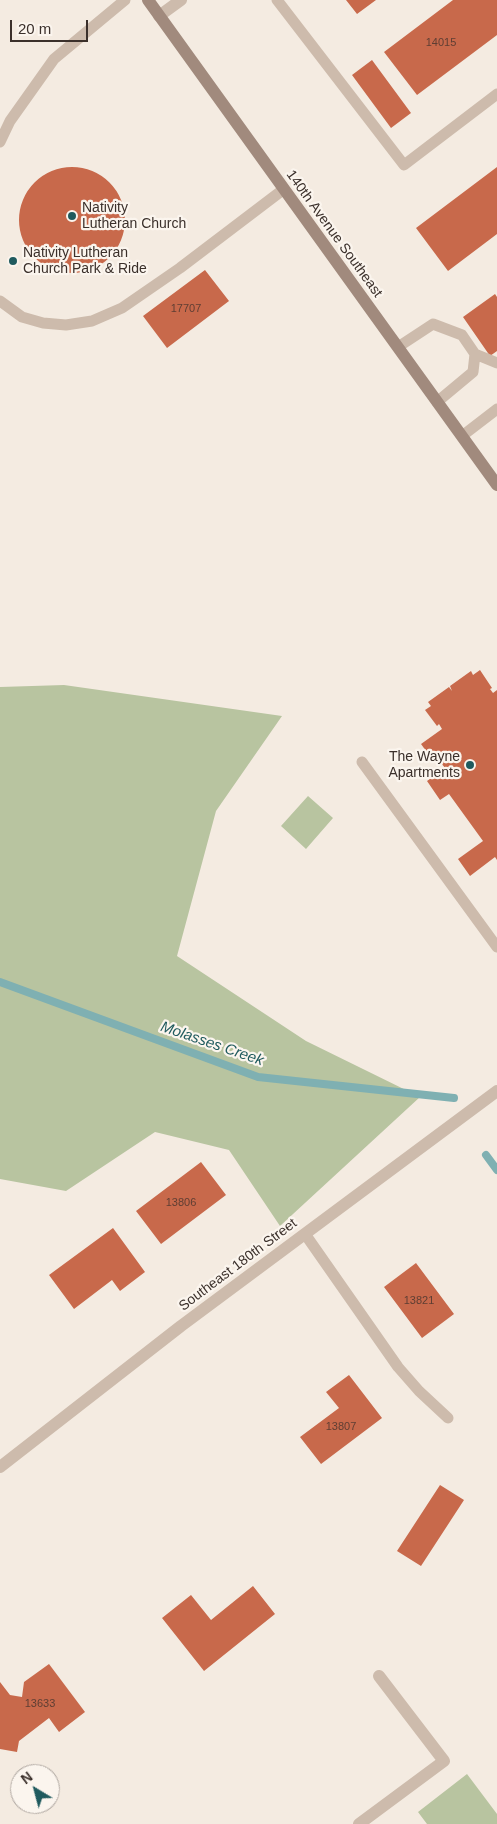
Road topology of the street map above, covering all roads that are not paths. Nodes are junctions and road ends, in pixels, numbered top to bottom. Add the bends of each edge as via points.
1 (125, 0) edge
2 (148, 0) edge
3 (181, 0) edge
4 (277, 0) edge
5 (159, 16) junction
6 (497, 94) edge
7 (0, 142) edge
8 (284, 189) junction
9 (0, 301) edge
10 (398, 347) junction
11 (475, 354) junction
12 (497, 363) edge
13 (437, 402) junction
14 (497, 409) edge
15 (462, 436) junction
16 (497, 485) edge
17 (362, 762) dead end
18 (497, 947) edge
19 (497, 1091) edge
20 (305, 1234) junction
21 (448, 1418) dead end
22 (0, 1468) edge
23 (379, 1676) dead end
24 (359, 1824) edge

1 - 7 lane via 54,59 10,121
2 - 5 main road, 140th Avenue Southeast
3 - 5 street
4 - 6 lane via 404,165
5 - 8 main road, 140th Avenue Southeast
8 - 9 lane via 122,308 92,321 66,325 43,323 22,317
8 - 10 main road, 140th Avenue Southeast
10 - 11 lane via 434,324 462,335
10 - 13 main road, 140th Avenue Southeast
11 - 12 lane
11 - 13 lane via 474,372
13 - 15 main road, 140th Avenue Southeast
14 - 15 lane
15 - 16 main road, 140th Avenue Southeast
17 - 18 lane
19 - 20 street, Southeast 180th Street
20 - 21 lane via 398,1367 418,1391
20 - 22 street, Southeast 180th Street
23 - 24 street via 444,1761

